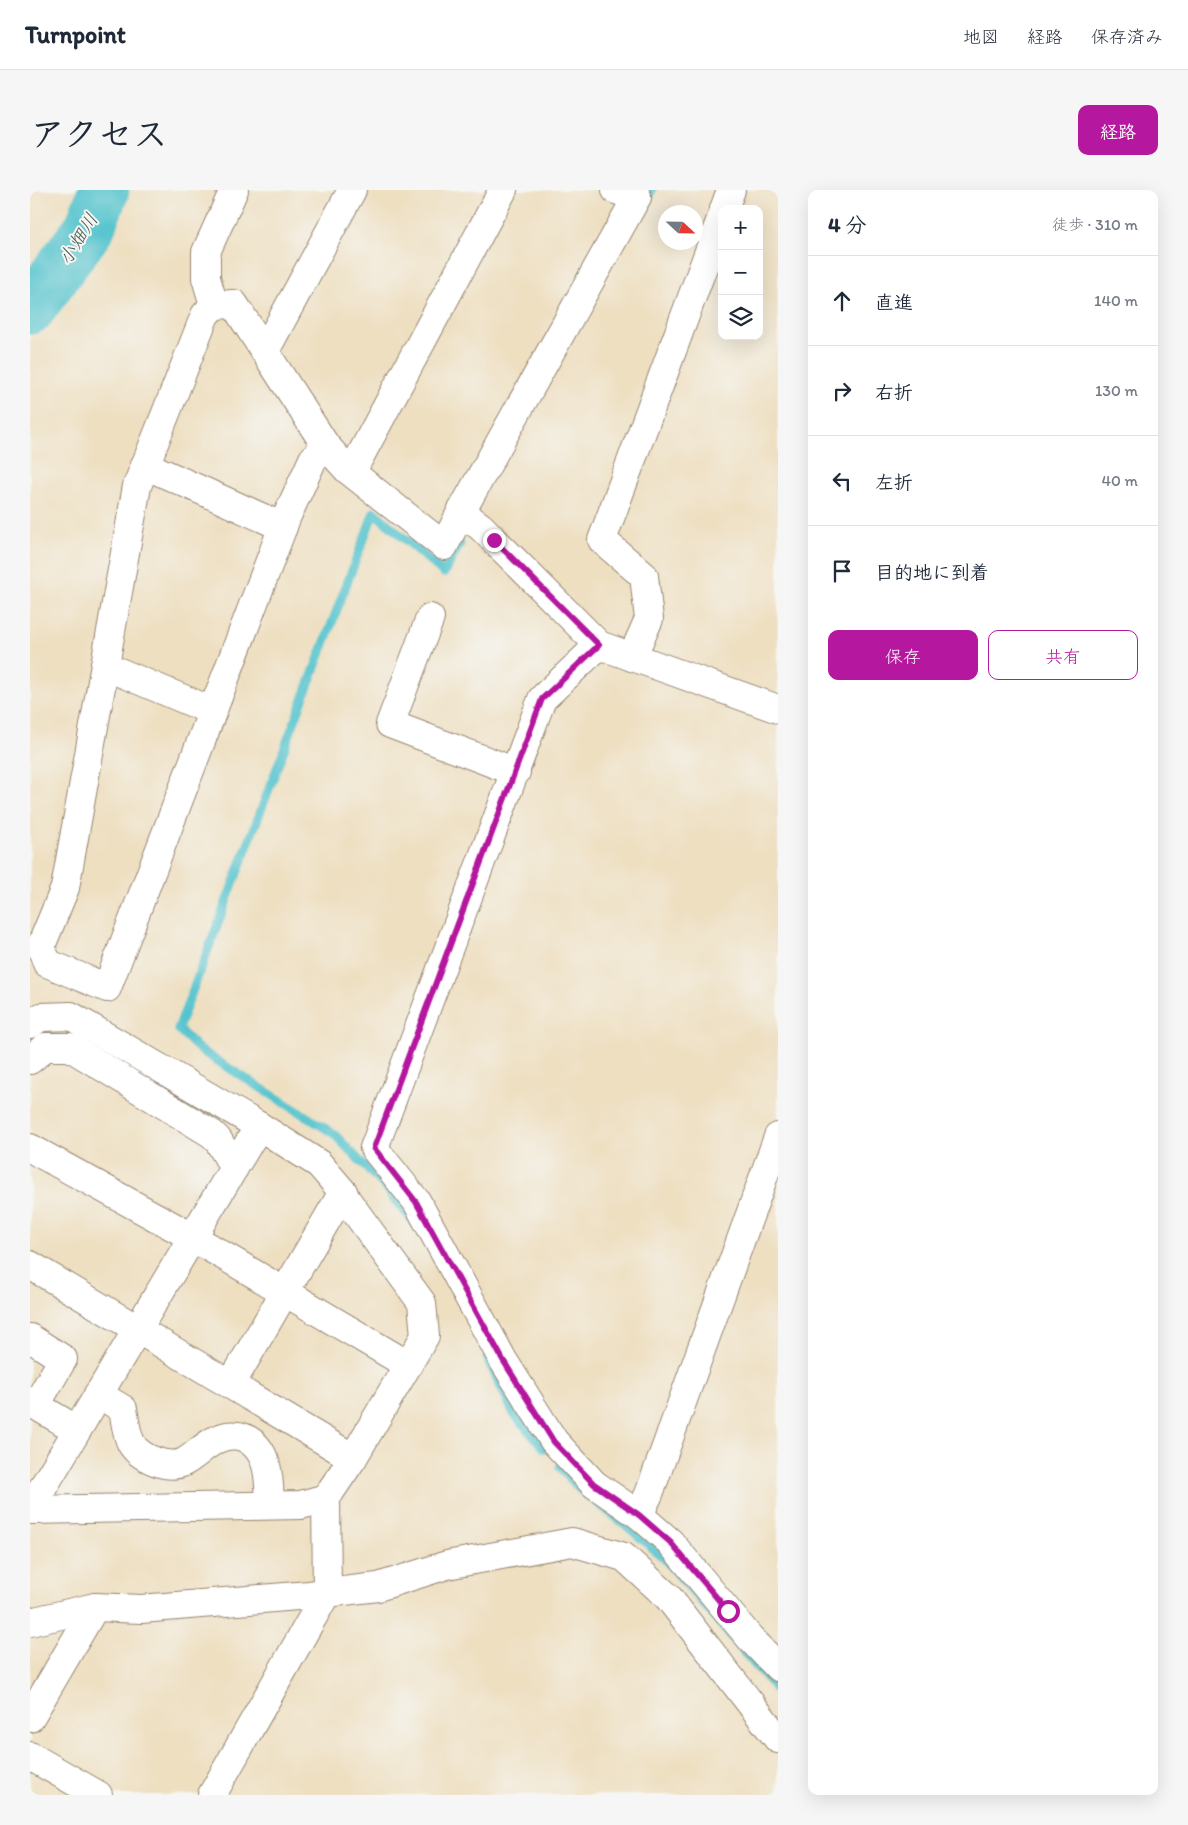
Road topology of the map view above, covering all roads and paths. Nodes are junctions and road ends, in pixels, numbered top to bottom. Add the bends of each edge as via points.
1 (234, 190) edge
2 (352, 190) edge
3 (503, 190) edge
4 (616, 190) edge
5 (731, 190) edge
6 (725, 205) edge
7 (718, 227) edge
8 (214, 305) junction
9 (265, 351) junction
10 (326, 446) junction
11 (145, 465) junction
12 (348, 470) junction
13 (461, 512) junction
14 (282, 528) junction
15 (430, 618) dead end
16 (599, 645) junction
17 (632, 657) junction
18 (105, 666) junction
19 (778, 709) edge
20 (212, 712) junction
21 (516, 772) junction
22 (30, 1024) edge
23 (30, 1060) edge
24 (259, 1126) junction
25 (778, 1137) edge
26 (30, 1148) edge
27 (234, 1168) junction
28 (343, 1192) junction
29 (192, 1237) junction
30 (34, 1275) edge
31 (284, 1292) junction
32 (137, 1328) junction
33 (30, 1338) edge
34 (408, 1365) junction
35 (231, 1384) junction
36 (98, 1394) junction
37 (33, 1403) edge
38 (77, 1430) junction
39 (353, 1458) junction
40 (326, 1498) junction
41 (270, 1505) junction
42 (30, 1510) edge
43 (639, 1515) junction
44 (328, 1592) junction
45 (95, 1607) junction
46 (30, 1622) edge
47 (778, 1667) edge
48 (30, 1718) edge
49 (778, 1739) edge
50 (30, 1756) edge
51 (98, 1795) edge
52 (212, 1795) edge

1 - 8 street via 206,252 206,278
2 - 9 street
3 - 12 street via 357,462
4 - 13 street via 636,198
5 - 6 street
7 - 17 street via 602,540 644,576 649,619
8 - 9 street via 234,304
8 - 11 street via 205,315
9 - 10 street
10 - 12 street
10 - 14 street via 313,459
11 - 14 street
11 - 18 street via 137,486
12 - 13 street via 444,546
13 - 16 street via 481,527
14 - 20 street
15 - 21 street via 390,724
16 - 17 street
16 - 21 street via 542,699
17 - 19 street
18 - 20 street
18 - 20 street via 66,888 41,946 47,963 107,988
21 - 43 street via 374,1148 416,1202 503,1360 554,1442 594,1484
22 - 24 street via 42,1017 71,1016
23 - 27 street via 45,1047 70,1047 212,1134
24 - 27 street
24 - 28 street via 319,1164
25 - 43 street
26 - 29 street
27 - 29 street
28 - 31 street
28 - 34 street via 422,1303 425,1336
29 - 31 street
29 - 32 street
30 - 32 street
31 - 34 street
31 - 35 street
32 - 35 street
32 - 36 street
33 - 37 street via 63,1359
34 - 39 street
35 - 39 street
36 - 38 street
36 - 41 street via 123,1409 131,1444 156,1462 171,1466 183,1462 223,1437 240,1436 253,1442 262,1452 269,1476
37 - 38 street
38 - 42 street
39 - 40 street
40 - 41 street via 301,1505
40 - 44 street
41 - 42 street
43 - 47 street via 670,1542
44 - 45 street via 141,1609
44 - 49 street via 378,1587 447,1564 572,1542 624,1557 668,1597
44 - 52 street
45 - 46 street
45 - 48 street
50 - 51 street

